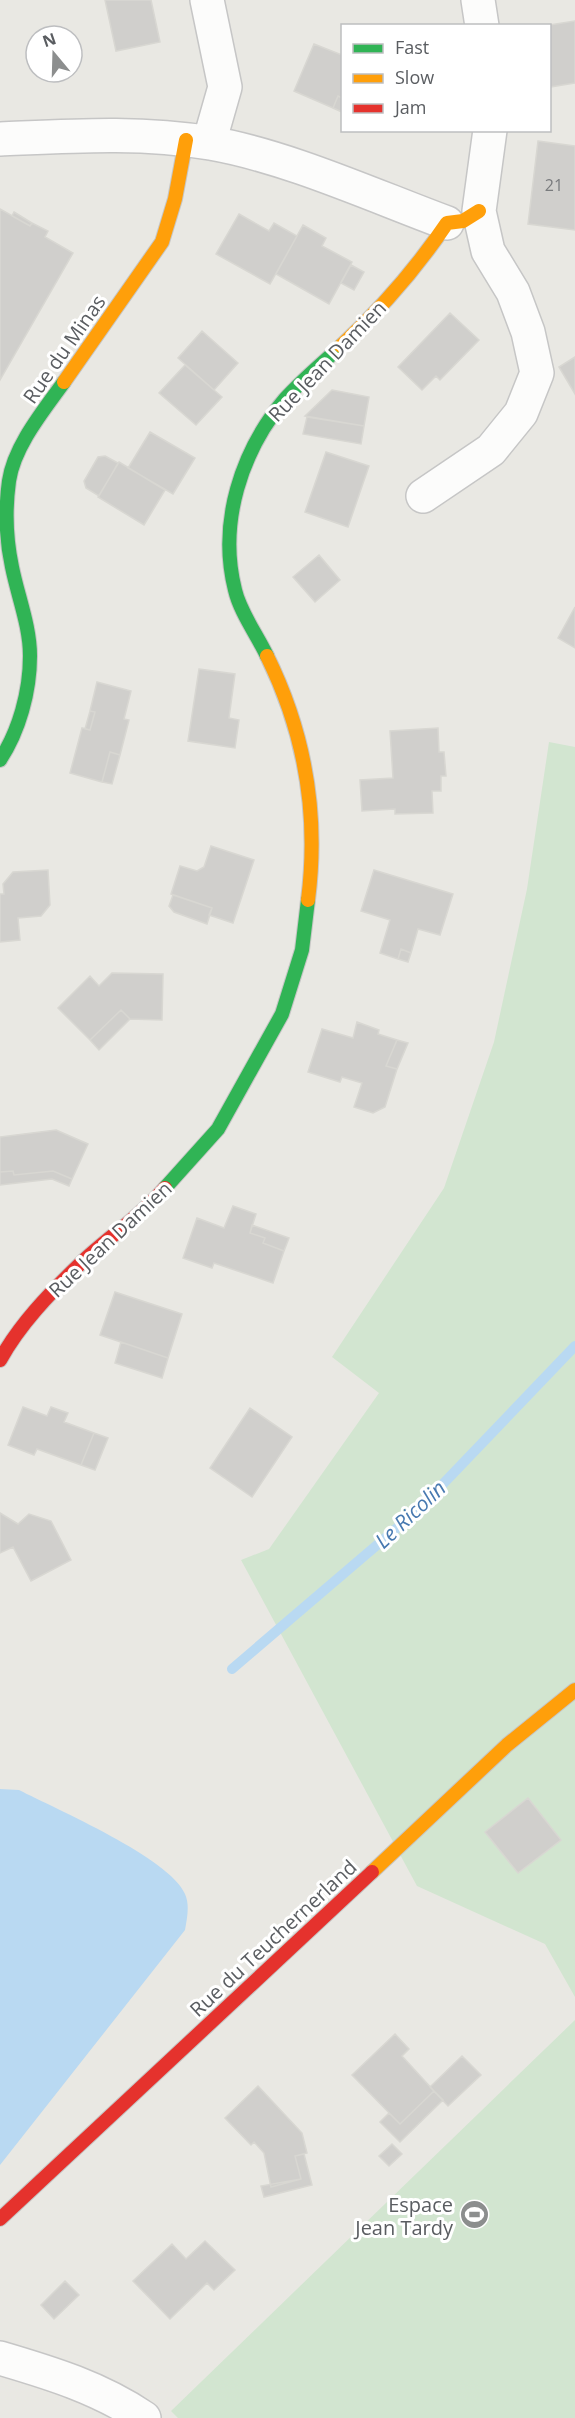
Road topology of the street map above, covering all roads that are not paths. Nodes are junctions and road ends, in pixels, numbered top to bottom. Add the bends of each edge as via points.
1 (207, 0) edge
2 (478, 0) edge
3 (482, 24) edge
4 (490, 132) edge
5 (0, 139) edge
6 (197, 142) junction
7 (479, 212) junction
8 (447, 224) junction
9 (423, 496) dead end
10 (0, 760) edge
11 (0, 1360) edge
12 (575, 1690) edge
13 (0, 2219) edge
14 (0, 2358) edge
15 (144, 2418) edge

1 - 6 street via 225,87
2 - 3 street
4 - 7 street
5 - 6 street via 117,134
6 - 8 street via 282,163
6 - 10 street, Rue du Minas via 162,242 28,433 9,479 6,530 30,656 25,699 11,743
7 - 8 street
7 - 9 street via 488,251 513,292 528,332 537,373 521,413 491,450
8 - 11 street, Rue Jean Damien via 419,265 374,315 286,398 258,435 239,478 228,536 235,591 284,691 306,764 313,824 302,950 282,1014 218,1129 146,1210 64,1280 17,1330
12 - 13 street, Rue du Teuchernerland via 507,1745
14 - 15 street via 66,2377 122,2403

